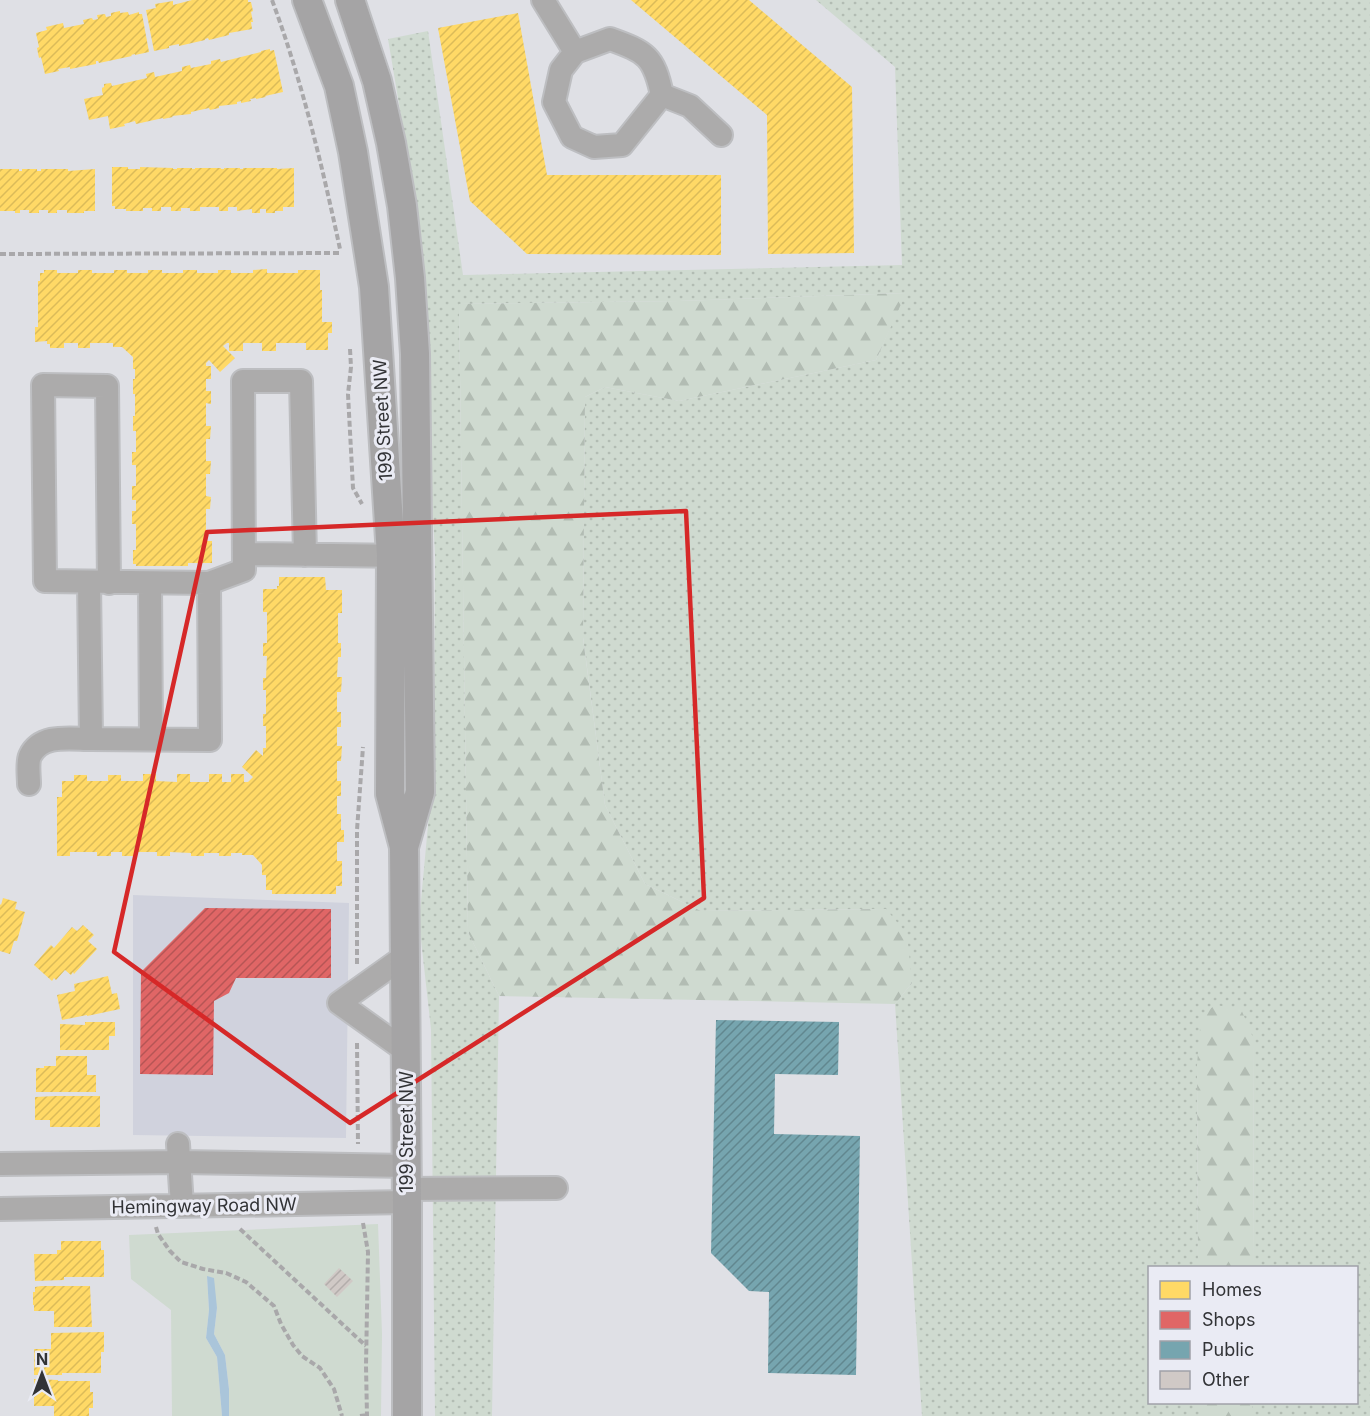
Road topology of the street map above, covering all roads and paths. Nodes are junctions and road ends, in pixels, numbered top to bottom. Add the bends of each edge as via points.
1 (307, 0) edge
2 (350, 0) edge
3 (543, 0) edge
4 (575, 52) junction
5 (662, 95) junction
6 (721, 135) dead end
7 (341, 253) dead end
8 (0, 254) edge
9 (244, 554) junction
10 (305, 555) junction
11 (404, 556) junction
12 (99, 582) junction
13 (150, 583) junction
14 (209, 583) junction
15 (91, 739) junction
16 (151, 739) junction
17 (29, 784) dead end
18 (405, 956) junction
19 (406, 1051) junction
20 (179, 1153) junction
21 (0, 1164) edge
22 (407, 1186) junction
23 (556, 1188) dead end
24 (363, 1203) junction
25 (182, 1206) junction
26 (151, 1207) junction
27 (0, 1209) edge
28 (240, 1229) dead end
29 (366, 1346) junction
30 (367, 1415) edge
31 (342, 1416) edge
32 (360, 1416) edge
33 (407, 1416) edge

1 - 11 main road, 199 Street NW via 339,86 353,152 373,277
2 - 11 main road, 199 Street NW via 377,81 402,206 410,278 415,354
3 - 4 street
4 - 5 street via 610,39 632,47 648,58 658,75
4 - 5 street via 561,70 554,102 572,137 594,147 622,145
5 - 6 street via 690,106
7 - 8 path
9 - 10 street
9 - 10 street via 243,381 301,381
9 - 14 street via 244,570
10 - 11 street
11 - 18 main road, 199 Street NW via 420,792 404,848
12 - 12 street via 45,581 43,385 107,386
12 - 13 street
12 - 15 street
13 - 14 street
13 - 16 street
14 - 16 street via 210,740
15 - 16 street
15 - 17 street via 40,743 30,756
18 - 19 main road, 199 Street NW
18 - 19 street via 339,1003
19 - 22 main road, 199 Street NW
20 - 21 street
20 - 22 street
20 - 25 street
22 - 23 street
22 - 24 street, Hemingway Road NW
22 - 33 main road, 199 Street NW
24 - 25 street, Hemingway Road NW
24 - 29 path via 369,1252
25 - 26 street, Hemingway Road NW
26 - 27 street, Hemingway Road NW
26 - 31 path via 158,1234 181,1262 246,1282 274,1306 293,1345 320,1368 334,1389
28 - 29 path
29 - 30 path
30 - 32 path

